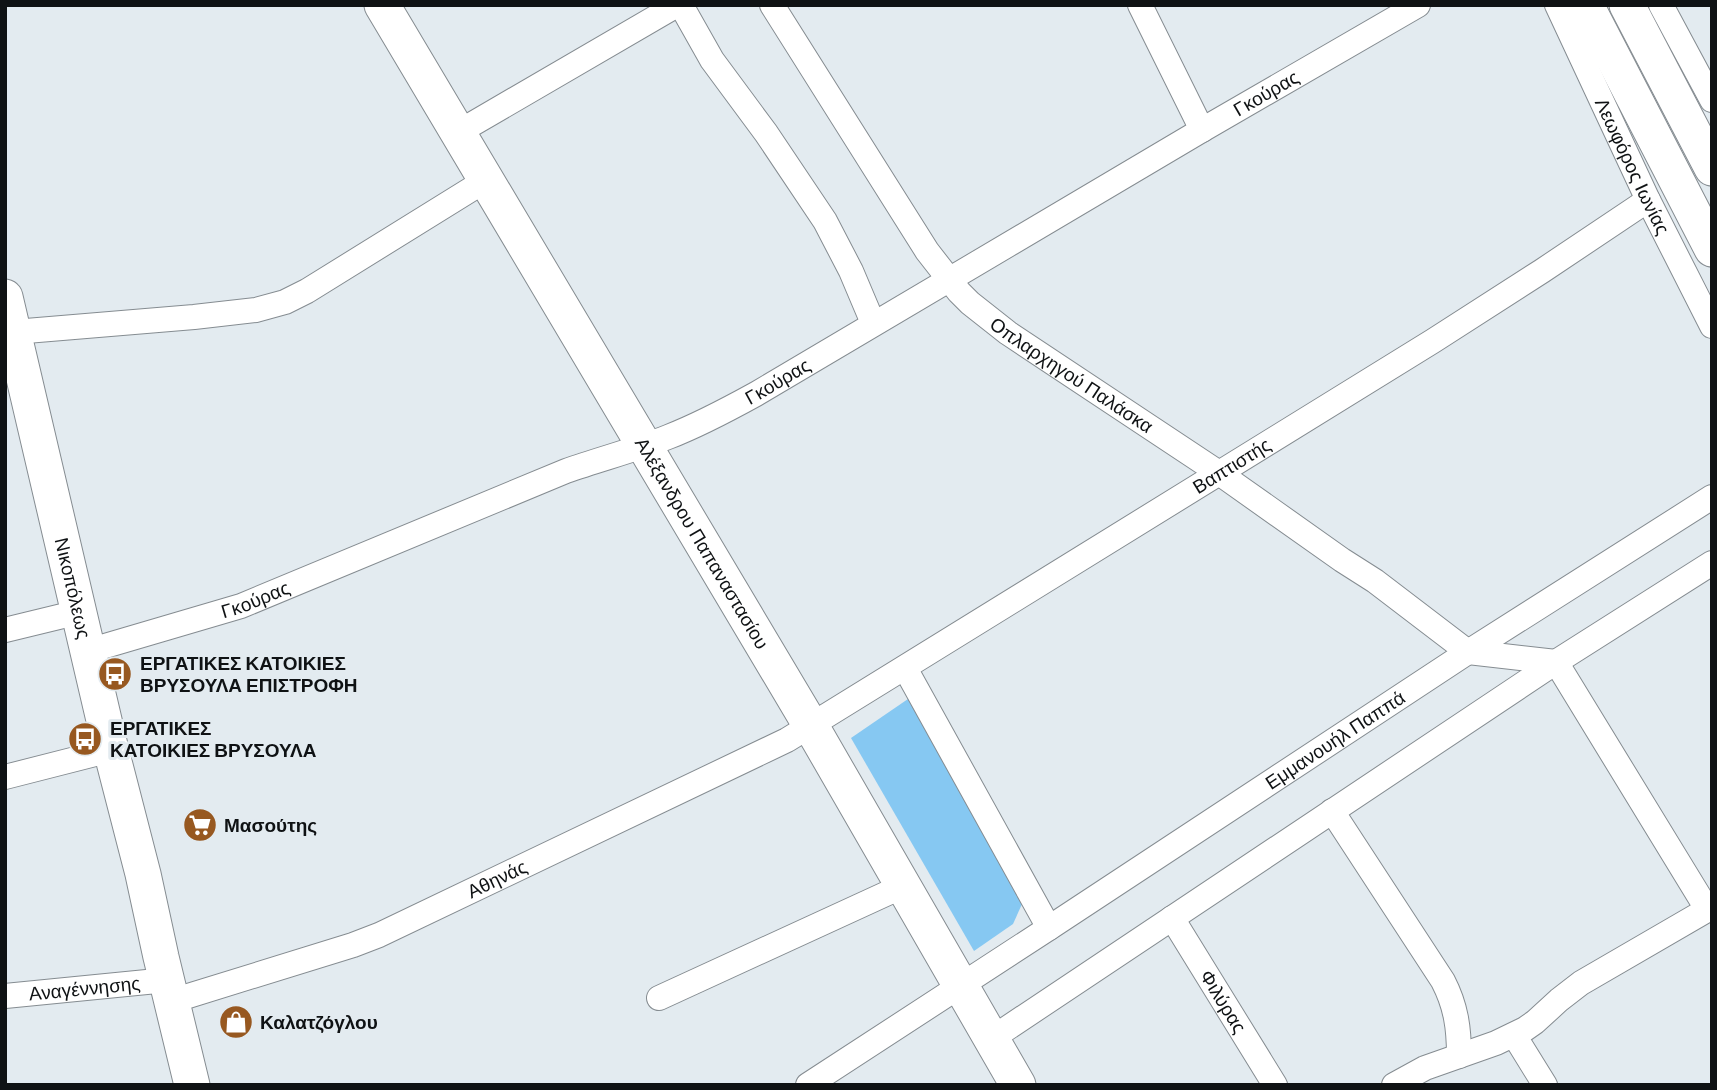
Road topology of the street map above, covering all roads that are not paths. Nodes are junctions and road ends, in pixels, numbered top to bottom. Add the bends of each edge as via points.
1 (382, 5) edge
2 (679, 5) edge
3 (772, 5) edge
4 (1140, 5) edge
5 (1418, 5) edge
6 (1557, 5) edge
7 (1586, 5) edge
8 (1627, 5) edge
9 (1661, 5) edge
10 (1712, 100) edge
11 (1202, 130) junction
12 (457, 132) junction
13 (1712, 168) edge
14 (486, 180) junction
15 (1648, 200) junction
16 (1712, 249) edge
17 (948, 279) junction
18 (5, 297) edge
19 (873, 323) junction
20 (1712, 326) edge
21 (15, 332) junction
22 (644, 446) junction
23 (1219, 473) junction
24 (1712, 497) edge
25 (1712, 563) edge
26 (79, 612) junction
27 (5, 630) edge
28 (88, 651) junction
29 (1468, 652) junction
30 (1556, 662) junction
31 (905, 668) junction
32 (811, 726) junction
33 (111, 750) junction
34 (5, 777) edge
35 (1332, 811) junction
36 (903, 886) junction
37 (1710, 908) edge
38 (1172, 918) junction
39 (1049, 928) junction
40 (961, 986) junction
41 (169, 991) junction
42 (5, 996) edge
43 (659, 998) dead end
44 (1514, 1035) junction
45 (991, 1039) junction
46 (1459, 1056) junction
47 (192, 1085) edge
48 (808, 1085) edge
49 (1018, 1085) edge
50 (1275, 1085) edge
51 (1394, 1085) edge
52 (1545, 1085) edge

1 - 12 main road, Αλέξανδρου Παπαναστασίου
2 - 12 street
2 - 19 street via 825,222
3 - 17 street, Οπλαρχηγού Παλάσκα
4 - 11 street
5 - 11 street, Γκούρας
6 - 15 street, Λεωφόρος Ιωνίας
7 - 16 main road
8 - 13 main road
9 - 10 street
11 - 17 street, Γκούρας
12 - 14 main road, Αλέξανδρου Παπαναστασίου
14 - 21 street via 307,291 270,307
14 - 22 main road, Αλέξανδρου Παπαναστασίου
15 - 20 street, Λεωφόρος Ιωνίας
15 - 23 street, Βαπτιστής via 1455,327
17 - 19 street, Γκούρας
17 - 23 street, Οπλαρχηγού Παλάσκα via 1008,333
18 - 21 main road, Νικοπόλεως
19 - 22 street, Γκούρας via 722,412
21 - 26 main road, Νικοπόλεως
22 - 28 street, Γκούρας via 566,471 241,606
22 - 32 main road, Αλέξανδρου Παπαναστασίου
23 - 29 street, Οπλαρχηγού Παλάσκα
23 - 31 street, Βαπτιστής
24 - 29 street, Εμμανουήλ Παππά
25 - 30 street
26 - 27 street
26 - 28 main road, Νικοπόλεως
28 - 33 main road, Νικοπόλεως
29 - 30 street
29 - 39 street, Εμμανουήλ Παππά
30 - 35 street
30 - 37 street
31 - 32 street, Βαπτιστής
31 - 39 street
32 - 36 main road, Αλέξανδρου Παπαναστασίου
32 - 41 street, Αθηνάς via 387,932 353,945
33 - 34 street
33 - 41 main road, Νικοπόλεως
35 - 38 street
35 - 46 street via 1450,993
36 - 40 main road, Αλέξανδρου Παπαναστασίου
36 - 43 street
37 - 44 street via 1581,983
38 - 45 street
38 - 50 street, Φιλύρας
39 - 40 street, Εμμανουήλ Παππά
40 - 45 main road, Αλέξανδρου Παπαναστασίου
40 - 48 street, Εμμανουήλ Παππά
41 - 42 street, Αναγέννησης
41 - 47 main road, Νικοπόλεως
44 - 46 street
44 - 52 street
45 - 49 main road, Αλέξανδρου Παπαναστασίου
46 - 51 street

